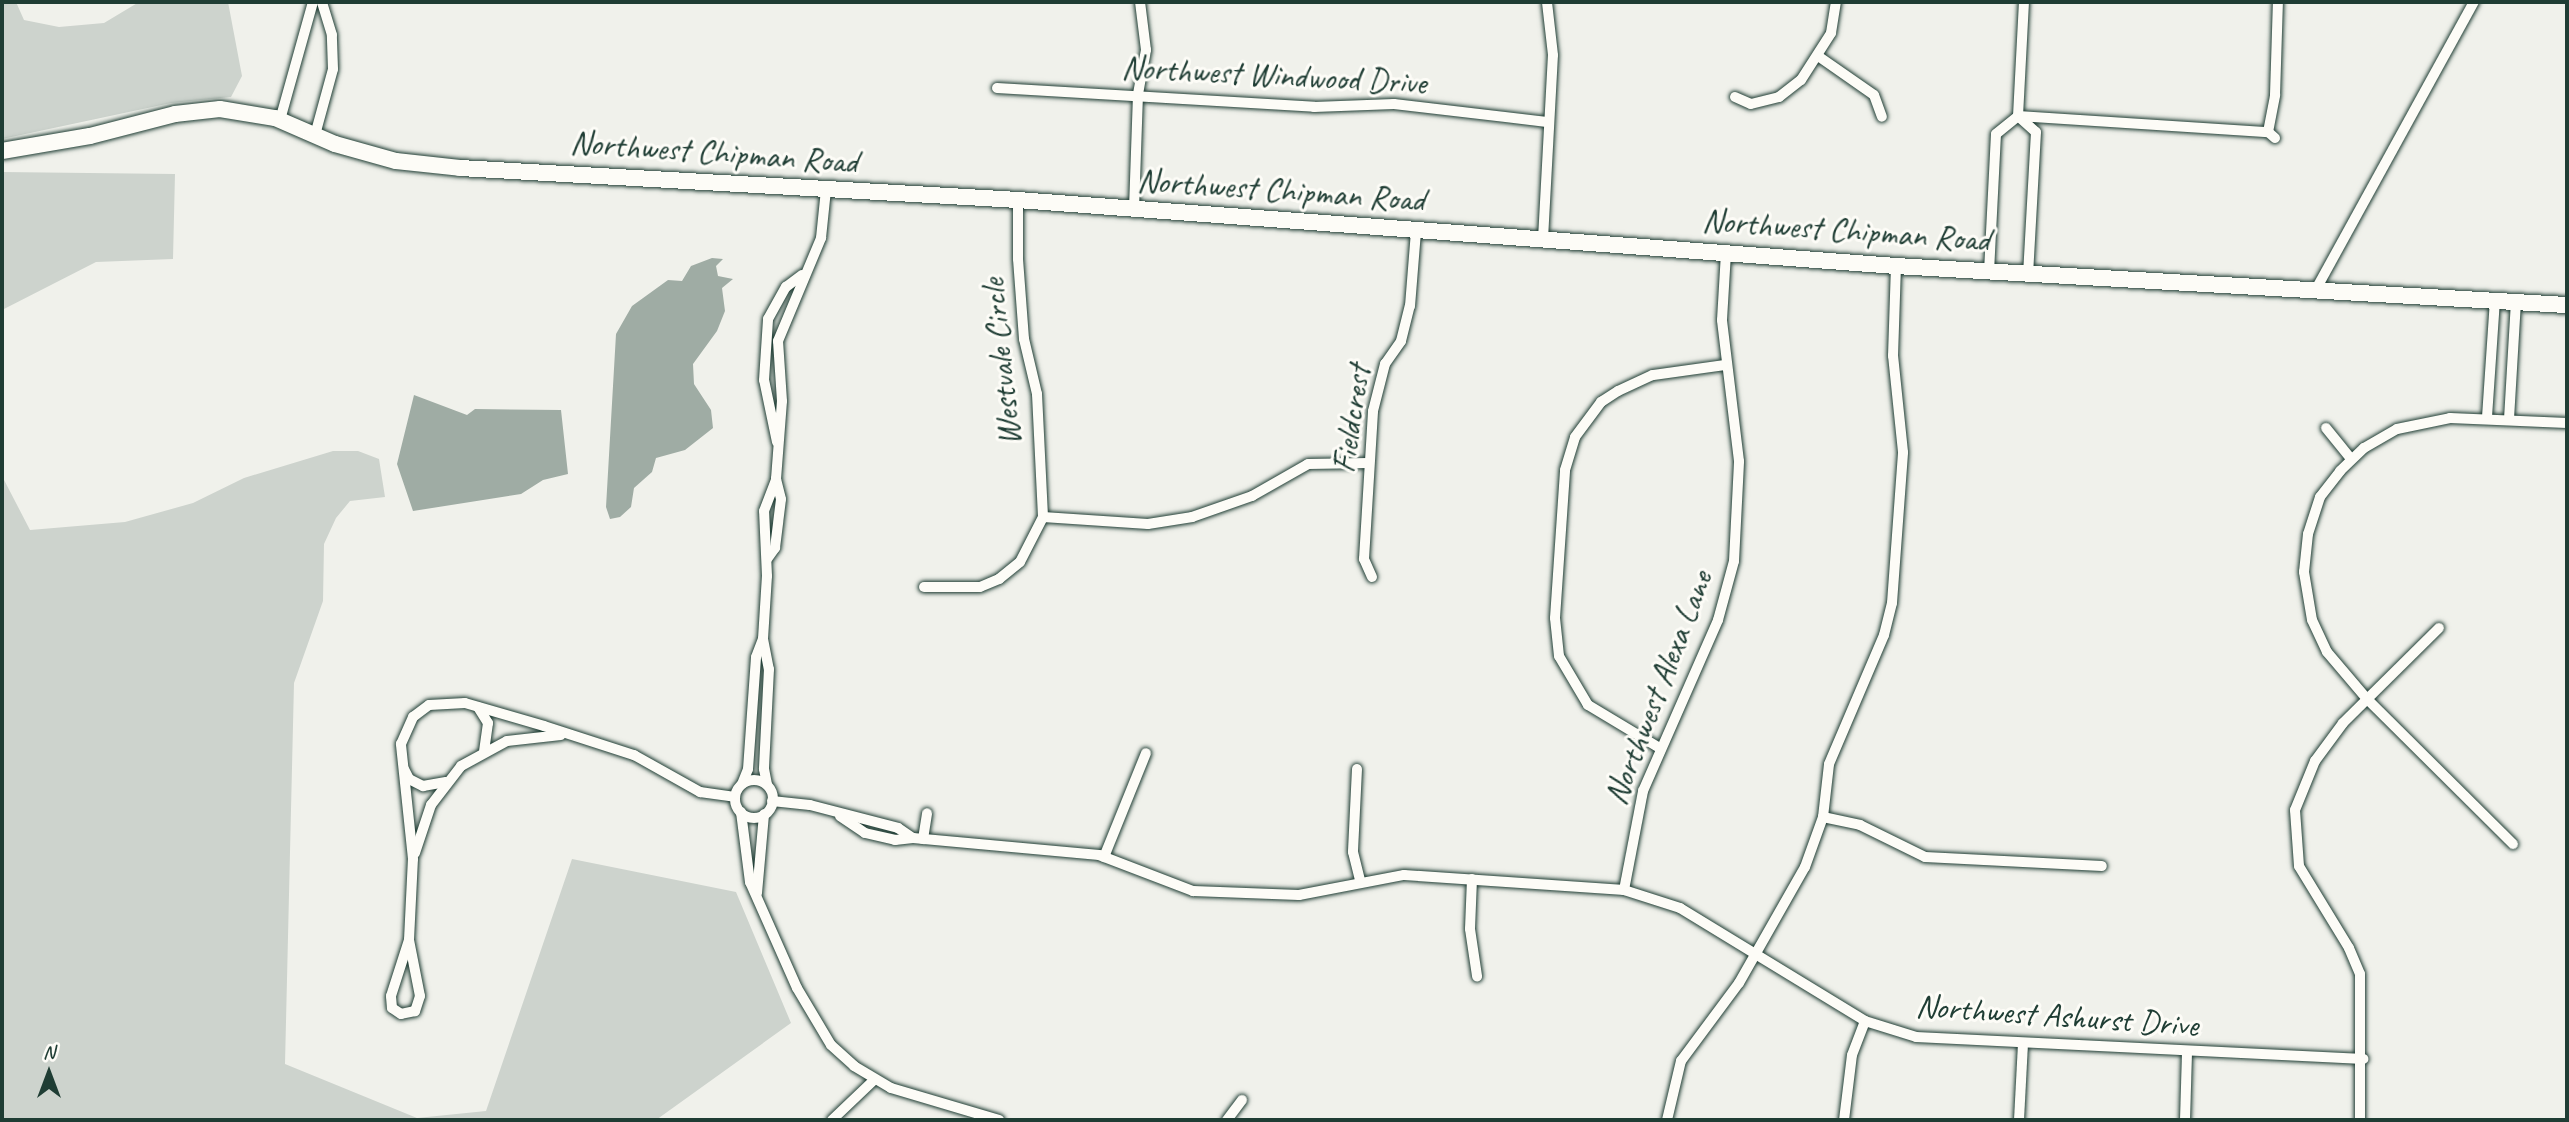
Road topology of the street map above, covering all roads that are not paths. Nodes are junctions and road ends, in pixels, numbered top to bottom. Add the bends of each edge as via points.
1 (313, 2) edge
2 (322, 2) edge
3 (1140, 2) edge
4 (1547, 2) edge
5 (1836, 2) edge
6 (2024, 2) edge
7 (2278, 2) edge
8 (2474, 2) edge
9 (1818, 56) junction
10 (997, 88) dead end
11 (1138, 94) junction
12 (1735, 97) dead end
13 (2018, 116) junction
14 (1882, 117) dead end
15 (281, 120) junction
16 (1547, 122) junction
17 (315, 135) junction
18 (2, 151) edge
19 (826, 190) junction
20 (1017, 200) junction
21 (1134, 209) junction
22 (1416, 231) junction
23 (1543, 239) junction
24 (1726, 252) junction
25 (1896, 266) junction
26 (1989, 272) junction
27 (2028, 274) junction
28 (802, 275) junction
29 (2315, 291) junction
30 (2495, 300) junction
31 (2516, 302) junction
32 (2567, 305) edge
33 (1725, 365) junction
34 (2487, 417) junction
35 (2509, 419) junction
36 (2567, 423) edge
37 (2326, 428) dead end
38 (779, 446) junction
39 (2351, 459) junction
40 (1368, 463) junction
41 (1043, 517) junction
42 (1372, 577) dead end
43 (924, 587) dead end
44 (2440, 628) dead end
45 (763, 639) junction
46 (2367, 699) junction
47 (478, 707) junction
48 (572, 736) junction
49 (1658, 747) junction
50 (484, 751) junction
51 (1146, 753) dead end
52 (401, 763) junction
53 (1357, 769) dead end
54 (446, 782) junction
55 (742, 784) junction
56 (767, 785) junction
57 (735, 797) junction
58 (772, 801) junction
59 (741, 812) junction
60 (927, 813) dead end
61 (764, 814) junction
62 (1822, 817) junction
63 (918, 838) junction
64 (2513, 844) dead end
65 (1104, 857) junction
66 (413, 859) junction
67 (2102, 866) dead end
68 (1472, 879) junction
69 (1360, 881) junction
70 (1624, 890) junction
71 (757, 893) junction
72 (409, 940) junction
73 (1756, 952) junction
74 (1477, 976) dead end
75 (1865, 1021) junction
76 (2022, 1044) junction
77 (2186, 1051) junction
78 (2362, 1059) junction
79 (874, 1080) junction
80 (1242, 1100) dead end
81 (832, 1120) edge
82 (999, 1120) edge
83 (1227, 1120) edge
84 (1667, 1120) edge
85 (1844, 1120) edge
86 (2019, 1120) edge
87 (2185, 1120) edge
88 (2360, 1120) edge

1 - 15 street
2 - 17 street via 334,56 332,82
3 - 11 street via 1146,50
4 - 16 street via 1553,55
5 - 9 street via 1831,33
6 - 13 street
7 - 13 street via 2272,135
8 - 29 street
9 - 12 street via 1801,80 1779,97 1751,104
9 - 14 street via 1874,95
10 - 11 street, Northwest Windwood Drive
11 - 16 street, Northwest Windwood Drive via 1314,107 1394,104
11 - 21 street
13 - 26 street via 1996,134
13 - 27 street via 2036,132
15 - 17 main road, Northwest Chipman Road
15 - 18 main road, Northwest Chipman Road via 256,113 201,110
16 - 23 street
17 - 19 main road, Northwest Chipman Road via 396,161 460,168
19 - 20 main road, Northwest Chipman Road
19 - 28 street via 821,238
20 - 21 main road, Northwest Chipman Road
20 - 41 street, Westvale Circle via 1024,339 1037,394
21 - 22 main road, Northwest Chipman Road
22 - 23 main road, Northwest Chipman Road
22 - 40 street, Fieldcrest via 1410,306 1401,341 1388,355 1377,388
23 - 24 main road, Northwest Chipman Road
24 - 25 main road, Northwest Chipman Road
24 - 33 street, Northwest Alexa Lane
25 - 26 main road, Northwest Chipman Road
25 - 62 street via 1893,356 1903,452 1892,603 1874,665 1829,764
26 - 27 main road, Northwest Chipman Road
27 - 29 main road, Northwest Chipman Road
28 - 38 street via 778,341
28 - 38 street via 775,302 766,329 764,380
29 - 30 main road, Northwest Chipman Road
30 - 31 main road, Northwest Chipman Road
30 - 34 street
31 - 32 main road, Northwest Chipman Road
31 - 35 street
33 - 49 street, Northwest Alexa Lane via 1739,461 1731,581 1718,620
33 - 49 street via 1653,375 1601,402 1575,437 1565,470 1555,618 1559,656 1588,705
34 - 35 street
34 - 39 street via 2414,423 2378,437
35 - 36 street
37 - 39 street
38 - 45 street via 776,479 764,511
39 - 46 street via 2320,496 2308,534 2304,572 2312,620 2327,652
40 - 41 street via 1308,464 1252,496 1192,517 1148,524
40 - 42 street, Fieldcrest via 1364,559
41 - 43 street via 1020,562 999,579 979,587
44 - 46 street
45 - 55 street via 756,657 748,769
45 - 56 street via 769,669
46 - 64 street
46 - 78 street via 2315,761 2300,789 2293,828 2298,866 2360,974
47 - 48 street
47 - 50 street via 488,723
47 - 52 street via 450,701 421,710 404,734
48 - 50 street via 526,736
48 - 57 street via 634,755 700,792
49 - 70 street, Northwest Alexa Lane via 1643,791
50 - 54 street
51 - 65 street
52 - 54 street via 415,783 430,787
52 - 66 street
53 - 69 street via 1353,852
54 - 66 street via 423,821
55 - 56 street via 753,780
55 - 57 street
56 - 58 street
57 - 59 street
58 - 61 street
58 - 63 street, Northwest Ashurst Drive via 810,805 840,816 865,833 895,840
59 - 61 street via 752,817
59 - 71 street via 746,870
60 - 63 street
61 - 71 street
62 - 67 street via 1860,825 1925,857
62 - 73 street via 1805,867
63 - 65 street, Northwest Ashurst Drive via 1070,850
65 - 69 street, Northwest Ashurst Drive via 1193,891 1299,895
66 - 72 street
68 - 69 street, Northwest Ashurst Drive via 1404,875
68 - 70 street, Northwest Ashurst Drive
68 - 74 street via 1469,929
70 - 73 street, Northwest Ashurst Drive via 1680,908
71 - 79 street via 816,1027 843,1058
72 - 72 street via 391,996 392,1008 401,1014 415,1011 420,996
73 - 75 street, Northwest Ashurst Drive
73 - 84 street via 1681,1061
75 - 76 street, Northwest Ashurst Drive via 1916,1037
75 - 85 street via 1852,1055
76 - 77 street, Northwest Ashurst Drive
76 - 86 street
77 - 78 street, Northwest Ashurst Drive
77 - 87 street
78 - 88 street
79 - 81 street
79 - 82 street
80 - 83 street

